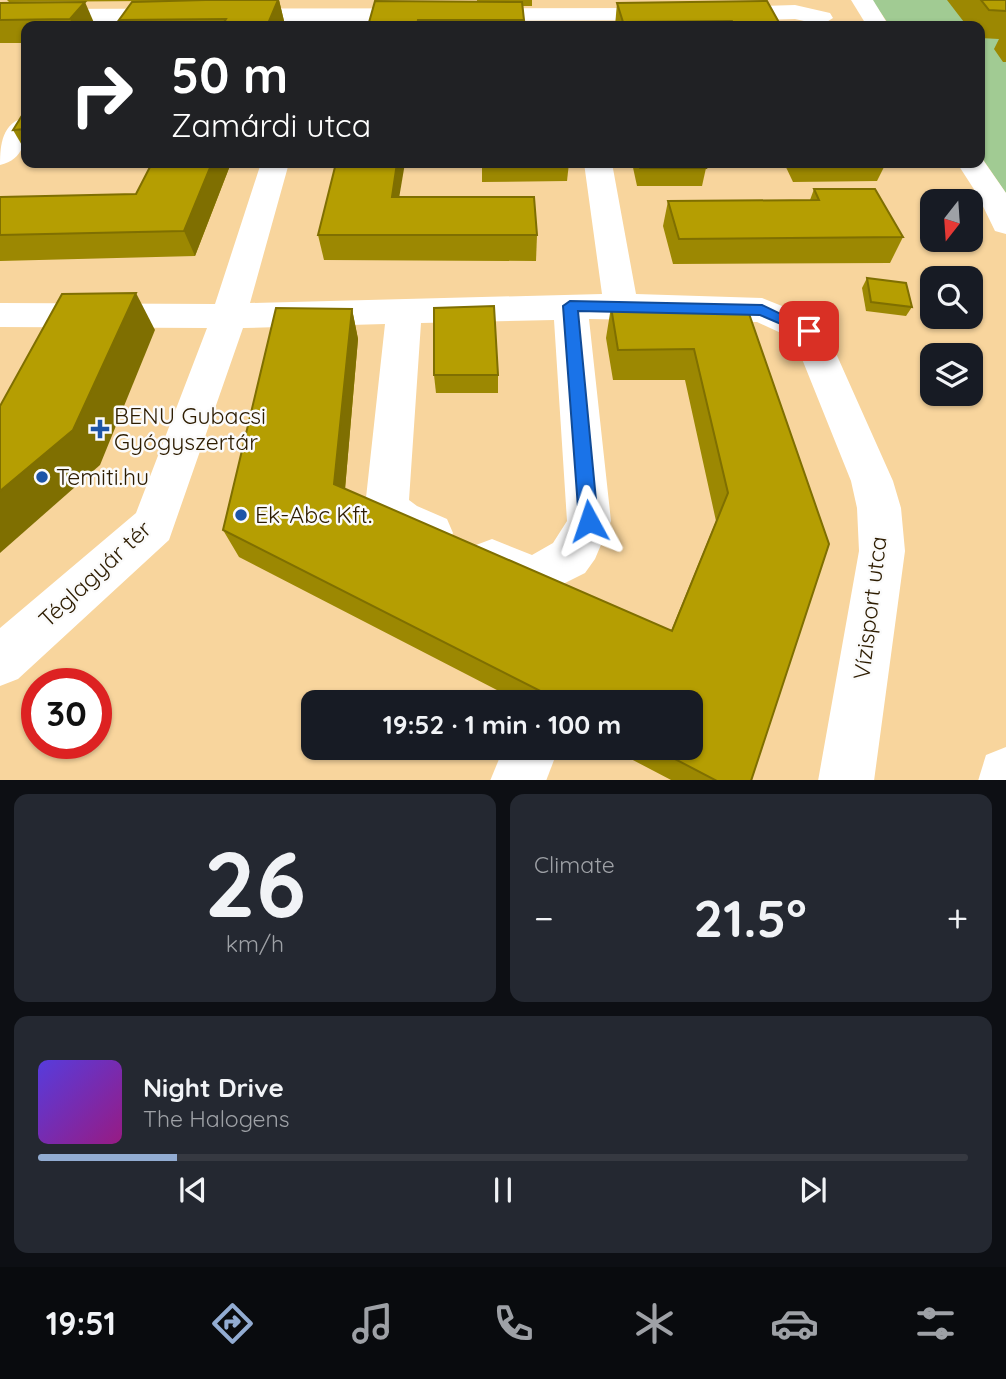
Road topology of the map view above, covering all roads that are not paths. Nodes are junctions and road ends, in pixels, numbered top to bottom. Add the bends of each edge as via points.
1 (862, 0) edge
2 (321, 13) edge
3 (0, 16) edge
4 (821, 19) dead end
5 (119, 21) edge
6 (572, 21) edge
7 (875, 21) edge
8 (21, 131) edge
9 (0, 158) edge
10 (273, 168) edge
11 (599, 168) edge
12 (974, 168) edge
13 (1006, 224) edge
14 (570, 306) junction
15 (621, 306) junction
16 (404, 310) junction
17 (0, 315) edge
18 (228, 316) junction
19 (0, 661) edge
20 (526, 760) edge
21 (1006, 775) edge
22 (517, 780) edge
23 (846, 780) edge
24 (1006, 780) edge

1 - 7 street
2 - 5 street
2 - 6 street
3 - 5 street
4 - 6 street via 795,12
8 - 9 street
10 - 18 street, Téglagyár tér
11 - 15 street
12 - 13 street
14 - 15 street
14 - 16 street
14 - 16 street via 589,521 578,552 531,578 401,520 387,507
15 - 23 street, Vízisport utca via 762,310 809,331 879,508 882,551
16 - 18 street
17 - 18 street
18 - 19 street, Téglagyár tér via 153,526
20 - 22 street
21 - 24 street

